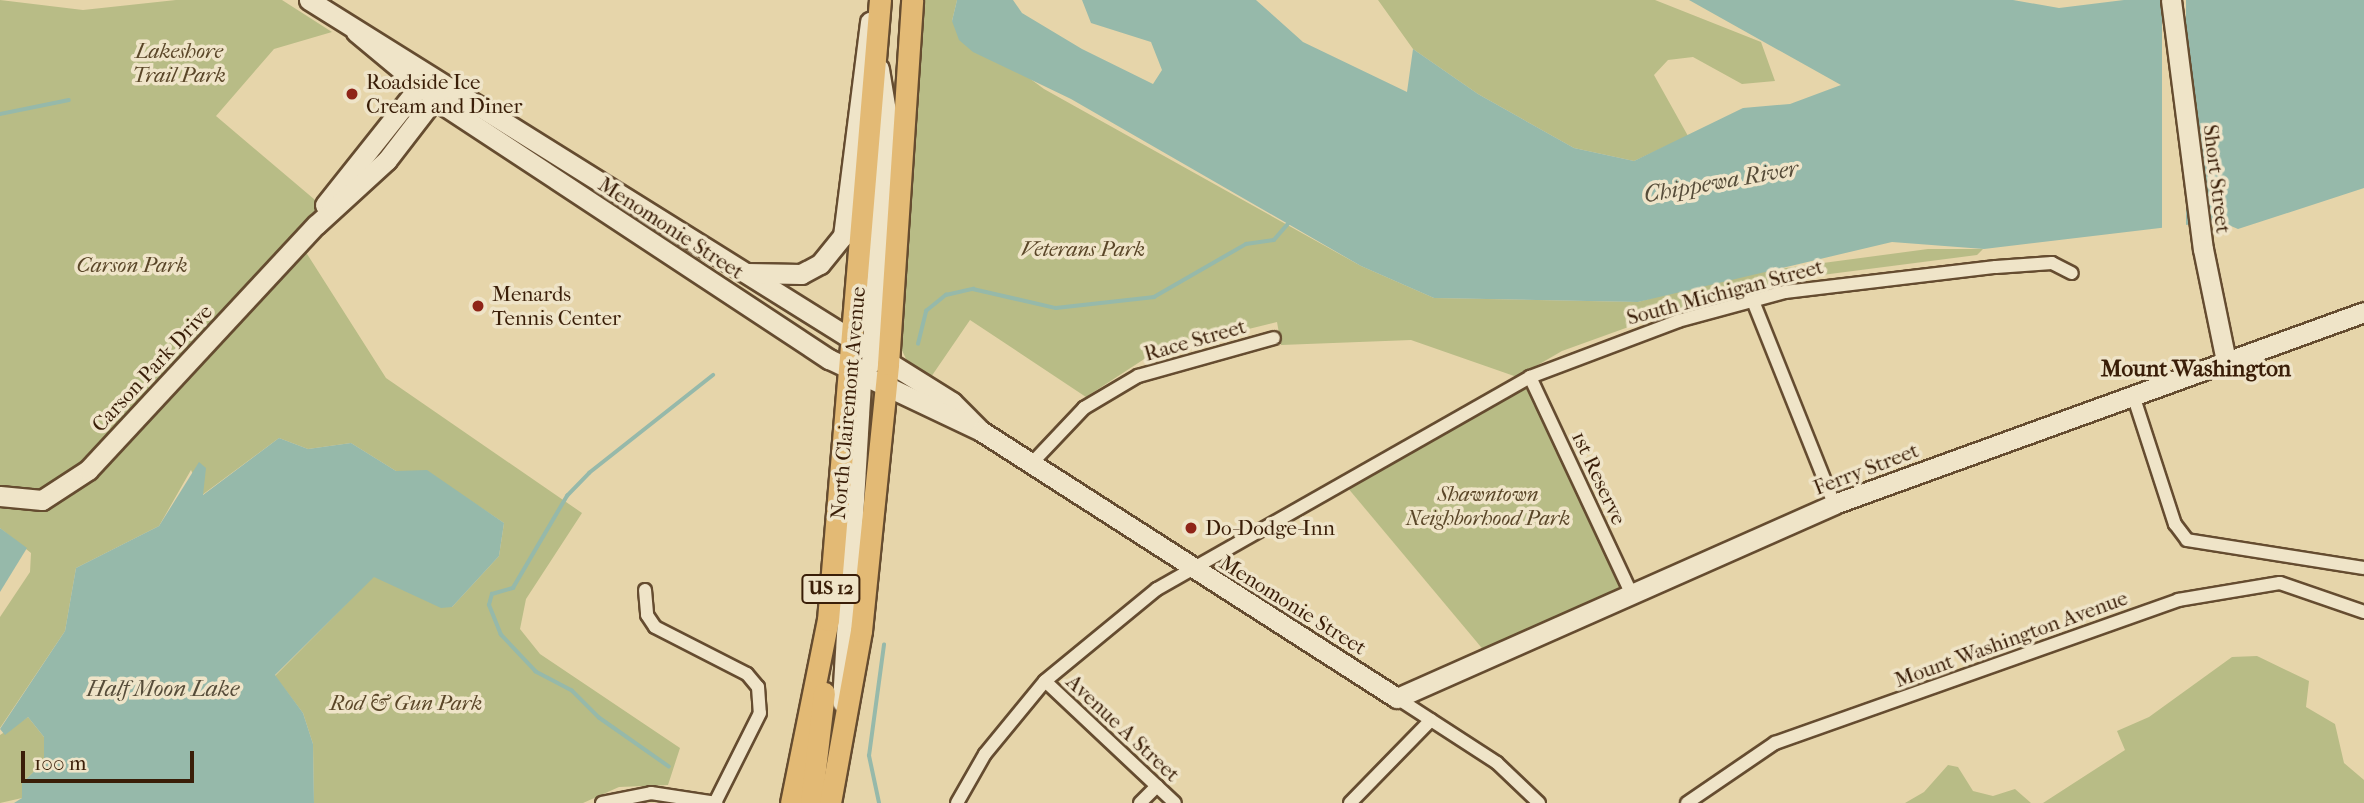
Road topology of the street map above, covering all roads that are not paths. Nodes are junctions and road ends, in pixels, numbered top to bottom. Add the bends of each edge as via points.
1 (309, 0) edge
2 (877, 0) edge
3 (912, 0) edge
4 (2171, 0) edge
5 (432, 86) junction
6 (735, 269) junction
7 (2072, 273) dead end
8 (1753, 301) junction
9 (2364, 312) edge
10 (1274, 338) dead end
11 (862, 349) junction
12 (2226, 361) junction
13 (888, 363) junction
14 (857, 374) junction
15 (1530, 377) junction
16 (886, 389) junction
17 (2133, 395) junction
18 (981, 431) junction
19 (1032, 463) junction
20 (0, 496) edge
21 (1834, 504) junction
22 (1189, 566) junction
23 (2364, 568) edge
24 (645, 590) dead end
25 (1632, 595) junction
26 (2364, 612) edge
27 (822, 652) junction
28 (1045, 681) junction
29 (1396, 698) junction
30 (1432, 720) junction
31 (844, 743) junction
32 (1157, 786) junction
33 (602, 803) edge
34 (716, 803) edge
35 (790, 803) edge
36 (811, 803) edge
37 (830, 803) edge
38 (957, 803) edge
39 (1140, 803) edge
40 (1175, 803) edge
41 (1350, 803) edge
42 (1539, 803) edge
43 (1687, 803) edge

1 - 5 main road, Menomonie Street
2 - 6 main road via 843,236 820,264 801,274 774,278
2 - 11 main road, North Clairemont Avenue / US 12
3 - 13 main road, North Clairemont Avenue / US 12
4 - 12 main road, Short Street via 2203,249
5 - 6 main road, Menomonie Street
5 - 14 main road, Menomonie Street
5 - 20 main road, Carson Park Drive via 316,225 73,484 42,500
6 - 11 main road, Menomonie Street
7 - 8 street, South Michigan Street via 2052,263 1904,274
8 - 15 street, South Michigan Street via 1647,331
8 - 21 street
9 - 12 main road, Ferry Street
10 - 19 street, Race Street via 1138,376 1084,408
11 - 13 main road, Menomonie Street
11 - 14 main road, North Clairemont Avenue / US 12
11 - 16 main road
12 - 17 main road, Ferry Street
13 - 16 main road, North Clairemont Avenue / US 12
13 - 18 main road, Menomonie Street via 952,402
14 - 16 main road, Menomonie Street
14 - 27 main road, North Clairemont Avenue / US 12
14 - 31 main road via 842,680
15 - 22 street, South Michigan Street
15 - 25 street, 1st Reserve
16 - 18 main road, Menomonie Street
16 - 31 main road, North Clairemont Avenue / US 12
17 - 21 main road, Ferry Street
17 - 23 street via 2180,533 2209,548
18 - 19 main road, Menomonie Street
19 - 22 main road, Menomonie Street
21 - 25 main road, Ferry Street
22 - 28 street, South Michigan Street
22 - 29 main road, Menomonie Street
24 - 34 street via 647,615 655,627 747,674 758,687 760,713
25 - 29 main road, Ferry Street
26 - 43 street, Mount Washington Avenue via 2280,583 2178,600 1775,743
27 - 35 main road, North Clairemont Avenue / US 12
27 - 36 main road via 823,734
28 - 32 street, Avenue A Street
28 - 38 street, South Michigan Street via 985,754
29 - 30 street, Menomonie Street
30 - 41 street
30 - 42 street, Menomonie Street via 1496,763
31 - 37 main road, North Clairemont Avenue / US 12
32 - 39 street
32 - 40 street, Avenue A Street
33 - 34 street via 650,793

